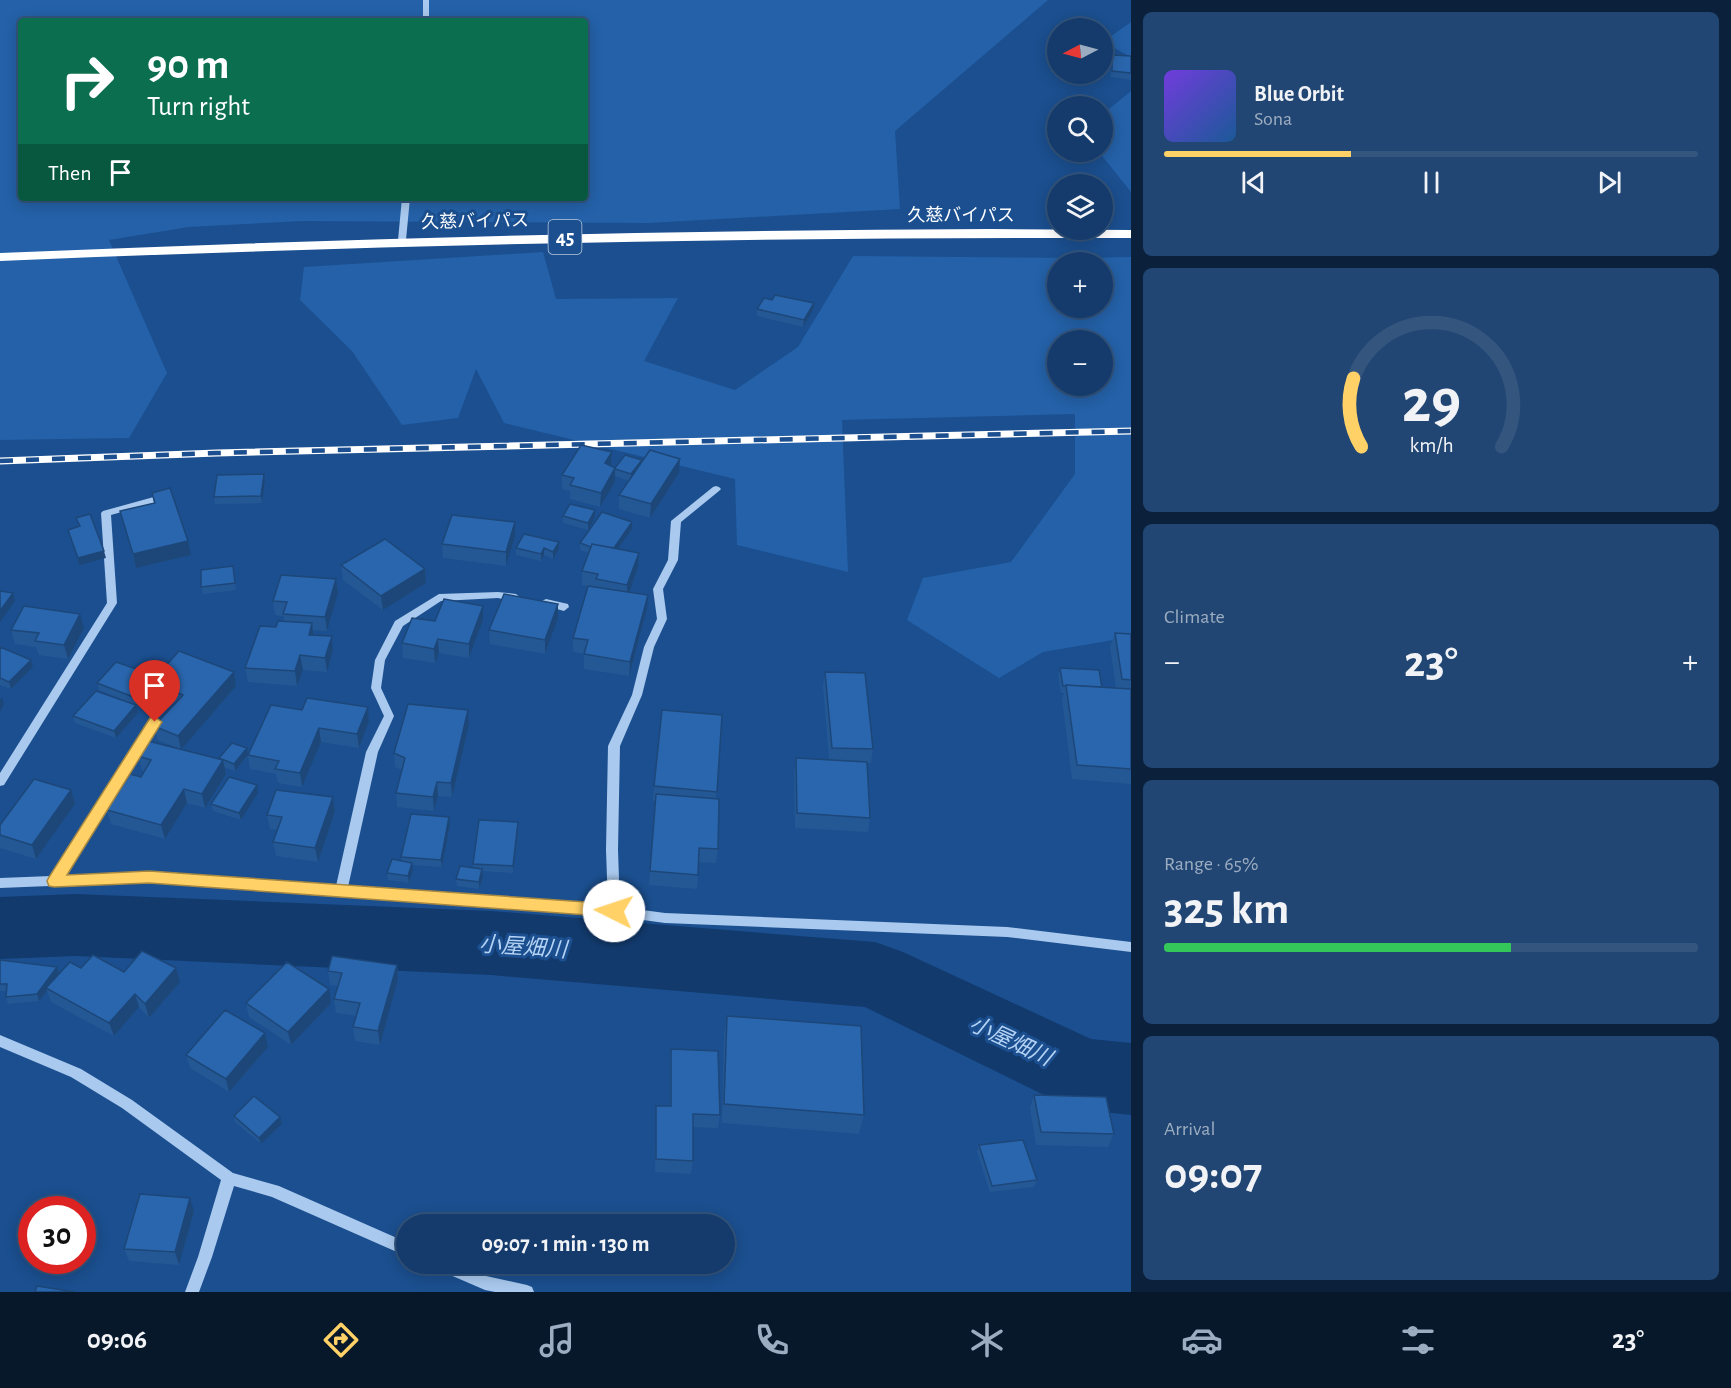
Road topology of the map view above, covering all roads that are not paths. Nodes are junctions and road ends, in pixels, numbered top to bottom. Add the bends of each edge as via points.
1 (426, 0) edge
2 (426, 18) edge
3 (406, 201) edge
4 (1131, 234) edge
5 (402, 240) junction
6 (0, 257) edge
7 (716, 489) dead end
8 (161, 498) edge
9 (564, 606) dead end
10 (155, 722) edge
11 (0, 782) edge
12 (54, 881) junction
13 (0, 884) edge
14 (341, 891) junction
15 (614, 911) junction
16 (1131, 947) edge
17 (0, 1041) edge
18 (229, 1178) junction
19 (396, 1245) edge
20 (464, 1274) edge
21 (192, 1292) edge
22 (527, 1292) edge

1 - 2 street
3 - 5 street
4 - 5 highway, 久慈バイパス / 45 via 914,232
5 - 6 highway, 久慈バイパス / 45
7 - 15 street via 676,521 673,560 658,589 662,619 637,695 614,746
8 - 11 street via 106,513 112,603
9 - 14 street via 498,595 439,598 399,624 380,660 376,688 389,716 372,752
10 - 12 street
12 - 13 street
12 - 14 street via 149,877
14 - 15 street
15 - 16 street via 665,918 1007,932
17 - 18 street via 76,1073 127,1104
18 - 19 street via 274,1191
18 - 21 street
20 - 22 street

